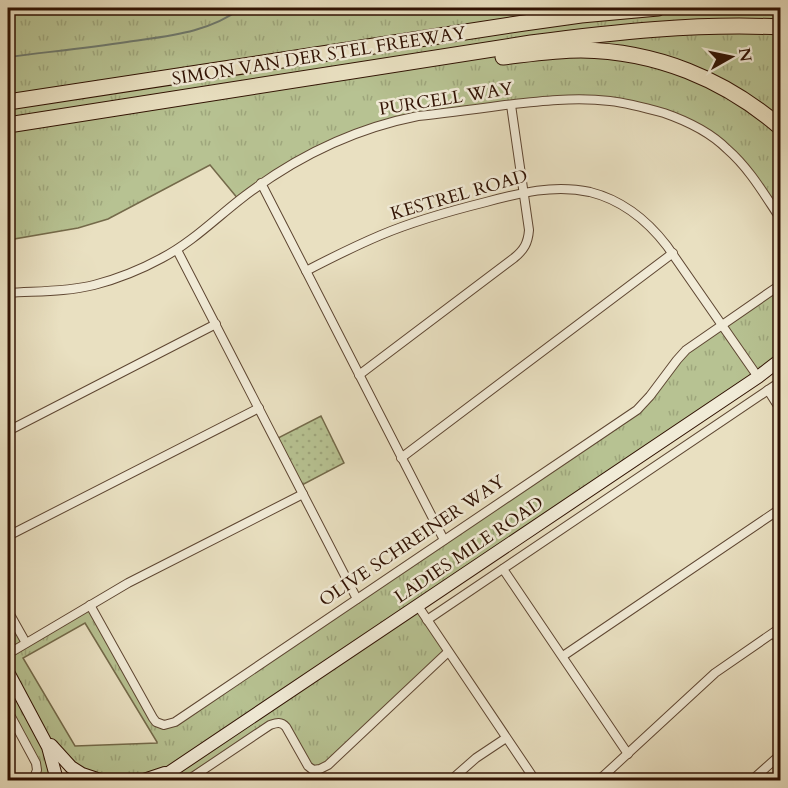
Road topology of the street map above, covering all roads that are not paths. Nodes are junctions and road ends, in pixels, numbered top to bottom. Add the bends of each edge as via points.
1 (646, 8) edge
2 (658, 8) edge
3 (780, 27) edge
4 (338, 74) junction
5 (8, 102) edge
6 (511, 105) junction
7 (8, 125) edge
8 (780, 127) edge
9 (261, 183) junction
10 (523, 192) junction
11 (780, 218) edge
12 (177, 250) junction
13 (673, 253) junction
14 (306, 271) junction
15 (780, 285) edge
16 (8, 290) edge
17 (216, 324) junction
18 (722, 324) junction
19 (780, 360) edge
20 (359, 375) junction
21 (758, 377) junction
22 (780, 382) edge
23 (768, 390) junction
24 (259, 408) junction
25 (780, 409) edge
26 (8, 431) edge
27 (401, 458) junction
28 (303, 494) junction
29 (780, 509) edge
30 (8, 536) edge
31 (444, 540) junction
32 (503, 569) junction
33 (357, 599) junction
34 (90, 605) junction
35 (418, 606) junction
36 (8, 611) edge
37 (427, 620) junction
38 (777, 631) edge
39 (26, 643) junction
40 (780, 643) edge
41 (448, 652) junction
42 (8, 654) edge
43 (563, 656) junction
44 (8, 672) edge
45 (8, 711) edge
46 (41, 732) junction
47 (506, 738) junction
48 (628, 754) junction
49 (780, 755) edge
50 (177, 768) junction
51 (204, 776) edge
52 (34, 777) edge
53 (57, 780) edge
54 (100, 780) edge
55 (144, 780) edge
56 (158, 780) edge
57 (188, 780) edge
58 (451, 780) edge
59 (535, 780) edge
60 (599, 780) edge
61 (752, 780) edge

1 - 2 highway, SIMON VAN DER STEL FREEWAY
1 - 5 highway, SIMON VAN DER STEL FREEWAY
3 - 4 highway, SIMON VAN DER STEL FREEWAY via 697,27 590,35
4 - 7 highway, SIMON VAN DER STEL FREEWAY
4 - 8 highway via 378,73 556,51 624,53 657,60 711,81 745,99
6 - 9 street, PURCELL WAY via 418,116 372,128 310,154
6 - 10 street
6 - 11 street, PURCELL WAY via 559,99 610,101 676,117 726,147 749,172
9 - 12 street, PURCELL WAY
9 - 14 street
10 - 13 street, KESTREL ROAD via 567,189 600,195 640,216
10 - 14 street, KESTREL ROAD via 409,224
10 - 20 street via 529,230 524,249
12 - 16 street, PURCELL WAY via 93,285
12 - 17 street
13 - 18 street, KESTREL ROAD
13 - 27 street
14 - 20 street
15 - 18 street, OLIVE SCHREINER WAY
17 - 24 street
17 - 26 street
18 - 21 street, KESTREL ROAD
18 - 31 street, OLIVE SCHREINER WAY via 686,350 637,410
19 - 21 main road, LADIES MILE ROAD
20 - 27 street
21 - 35 main road, LADIES MILE ROAD
22 - 23 street
23 - 25 street
23 - 32 street
24 - 28 street
24 - 30 street
27 - 31 street
28 - 33 street
28 - 34 street
29 - 43 street
31 - 33 street, OLIVE SCHREINER WAY
32 - 37 street
32 - 43 street
33 - 34 street, OLIVE SCHREINER WAY via 175,722 164,725 153,718
34 - 39 street
35 - 37 street
35 - 50 main road, LADIES MILE ROAD
36 - 39 street
37 - 41 street
38 - 40 street
38 - 48 street via 715,673
39 - 42 street
41 - 47 street
41 - 51 street via 323,768 313,770 308,766 285,727 277,723
43 - 48 street
44 - 46 main road
45 - 52 street via 37,766
46 - 53 main road
46 - 54 main road via 69,765
47 - 58 street
47 - 59 street
48 - 60 street
49 - 61 street
50 - 55 main road, LADIES MILE ROAD
50 - 56 main road, LADIES MILE ROAD
51 - 57 street

